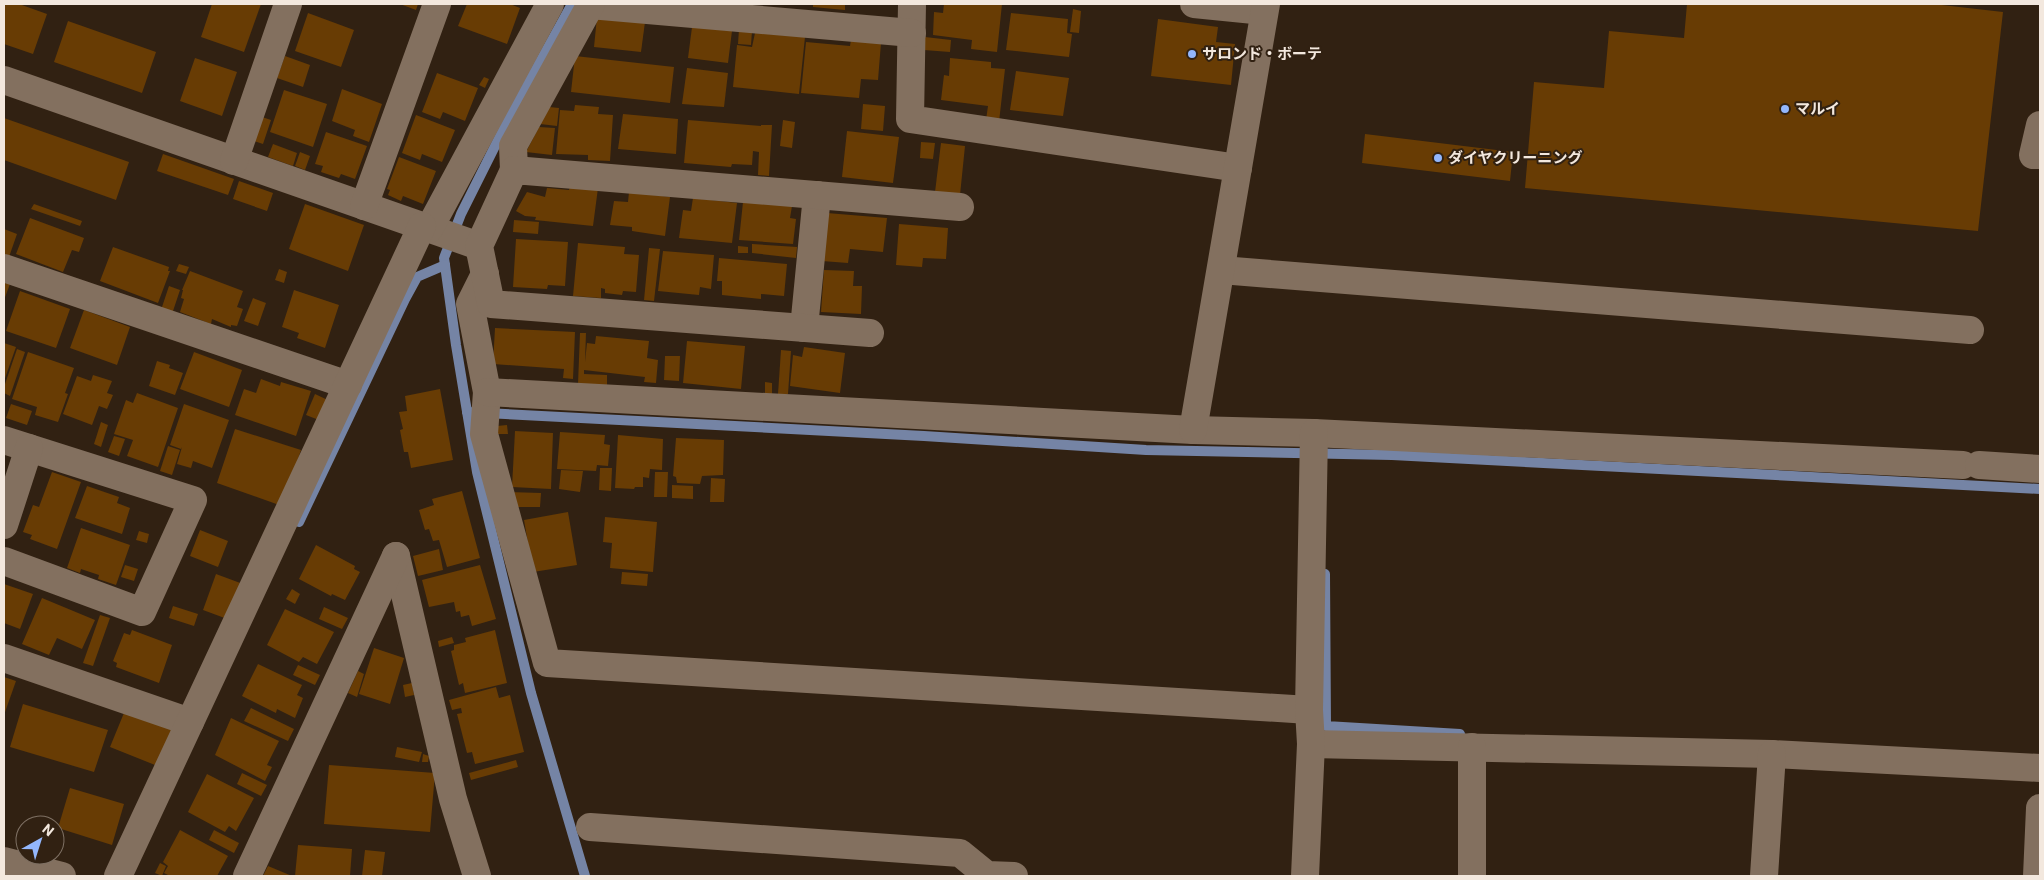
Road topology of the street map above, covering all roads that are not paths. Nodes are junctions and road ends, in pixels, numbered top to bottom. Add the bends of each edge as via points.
1 (288, 4) edge
2 (437, 4) edge
3 (550, 4) edge
4 (912, 4) edge
5 (1194, 4) edge
6 (591, 5) edge
7 (1265, 7) edge
8 (912, 33) junction
9 (4, 80) edge
10 (2040, 125) edge
11 (2040, 155) edge
12 (234, 161) junction
13 (1238, 168) junction
14 (514, 170) junction
15 (817, 195) junction
16 (364, 206) junction
17 (960, 207) dead end
18 (429, 229) junction
19 (472, 243) junction
20 (4, 268) edge
21 (1221, 270) junction
22 (485, 274) junction
23 (804, 328) junction
24 (1970, 330) dead end
25 (870, 333) dead end
26 (348, 385) junction
27 (486, 406) junction
28 (1193, 430) junction
29 (4, 440) edge
30 (1313, 446) junction
31 (29, 448) junction
32 (2040, 469) edge
33 (4, 525) edge
34 (4, 561) edge
35 (4, 658) edge
36 (1309, 710) junction
37 (190, 722) junction
38 (1311, 744) junction
39 (1472, 747) junction
40 (1772, 754) junction
41 (2040, 768) edge
42 (2040, 808) edge
43 (590, 827) dead end
44 (4, 861) edge
45 (62, 876) edge
46 (118, 876) edge
47 (248, 876) edge
48 (477, 876) edge
49 (1014, 876) edge
50 (1306, 876) edge
51 (1472, 876) edge
52 (1764, 876) edge
53 (2037, 876) edge

1 - 12 street
2 - 16 street
3 - 18 street
4 - 8 street
5 - 7 street
6 - 8 street
6 - 14 street via 512,146
7 - 13 street
8 - 13 street via 910,119
9 - 12 street
10 - 11 street via 2032,155
12 - 16 street
13 - 21 street
14 - 15 street
14 - 19 street
15 - 17 street
15 - 23 street
16 - 18 street
18 - 19 street
18 - 26 street
19 - 22 street
20 - 26 street
21 - 24 street
21 - 28 street
22 - 23 street via 492,304
22 - 27 street via 470,304
23 - 25 street
26 - 37 street
27 - 28 street
27 - 36 street via 484,434 547,663
28 - 30 street
29 - 31 street
30 - 32 street
30 - 36 street
31 - 33 street
31 - 34 street via 193,500 142,612
35 - 37 street
36 - 38 street
37 - 46 street
38 - 39 street
38 - 50 street
39 - 40 street
39 - 51 street
40 - 41 street
40 - 52 street
42 - 53 street
43 - 49 street via 960,853 987,874
44 - 45 street
47 - 48 street via 396,556 453,799

